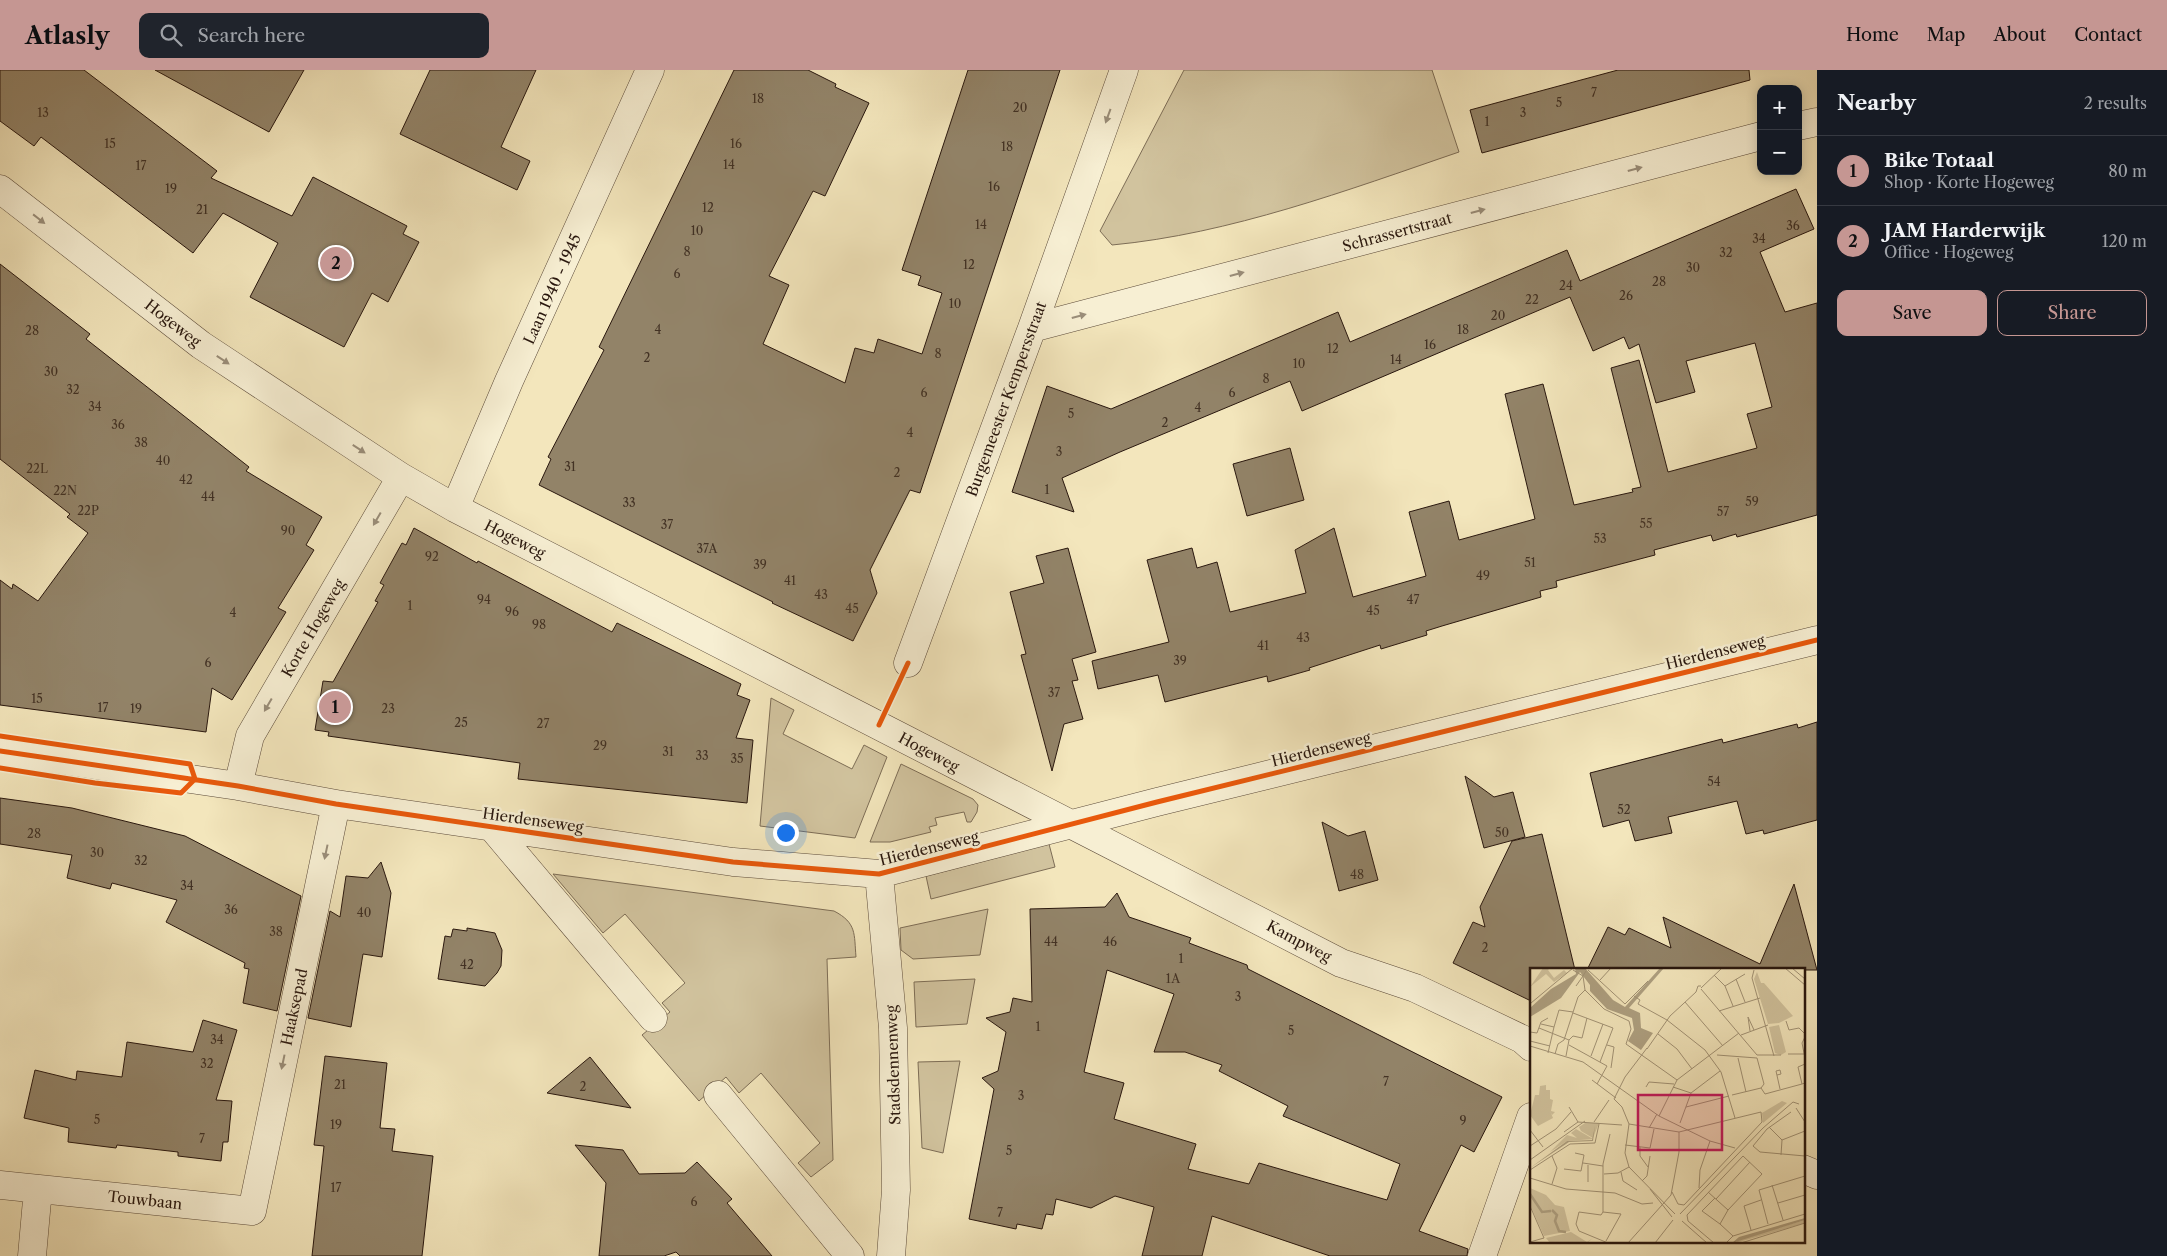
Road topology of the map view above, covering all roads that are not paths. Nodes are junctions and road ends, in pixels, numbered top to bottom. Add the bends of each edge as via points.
1 (650, 70) edge
2 (1124, 70) edge
3 (1817, 122) edge
4 (1802, 125) edge
5 (1757, 137) edge
6 (0, 189) edge
7 (1032, 328) junction
8 (401, 477) junction
9 (455, 508) junction
10 (1817, 640) edge
11 (908, 663) dead end
12 (0, 751) edge
13 (238, 786) junction
14 (336, 804) junction
15 (1070, 824) junction
16 (491, 826) junction
17 (879, 874) junction
18 (653, 1018) dead end
19 (1530, 1046) edge
20 (718, 1094) dead end
21 (1530, 1120) edge
22 (1804, 1169) edge
23 (1817, 1175) edge
24 (0, 1185) edge
25 (38, 1190) junction
26 (252, 1211) joint
27 (32, 1256) edge
28 (850, 1256) edge
29 (891, 1256) edge
30 (1482, 1256) edge

1 - 9 street, Laan 1940 - 1945
2 -> 7 street, Burgemeester Kempersstraat
3 - 4 street
7 -> 5 street, Schrassertstraat
6 -> 8 street, Hogeweg via 201,345
7 - 11 street, Burgemeester Kempersstraat
8 - 9 street, Hogeweg
8 -> 13 street, Korte Hogeweg via 250,736
9 - 15 street, Hogeweg
10 - 15 street, Hierdenseweg
12 - 13 street, Hierdenseweg
13 - 14 street, Hierdenseweg
14 - 16 street, Hierdenseweg
14 -> 26 street, Haaksepad
15 - 17 street, Hierdenseweg
15 - 19 street, Kampweg via 1341,963 1415,988 1522,1039
16 - 17 street, Hierdenseweg via 733,862
16 - 18 street, Hierdenseweg
17 - 29 street, Stadsdennenweg via 893,1028 896,1190
20 - 28 street
21 - 30 street
22 - 23 street
24 - 25 street, Touwbaan
25 - 26 street, Touwbaan
25 - 27 street

